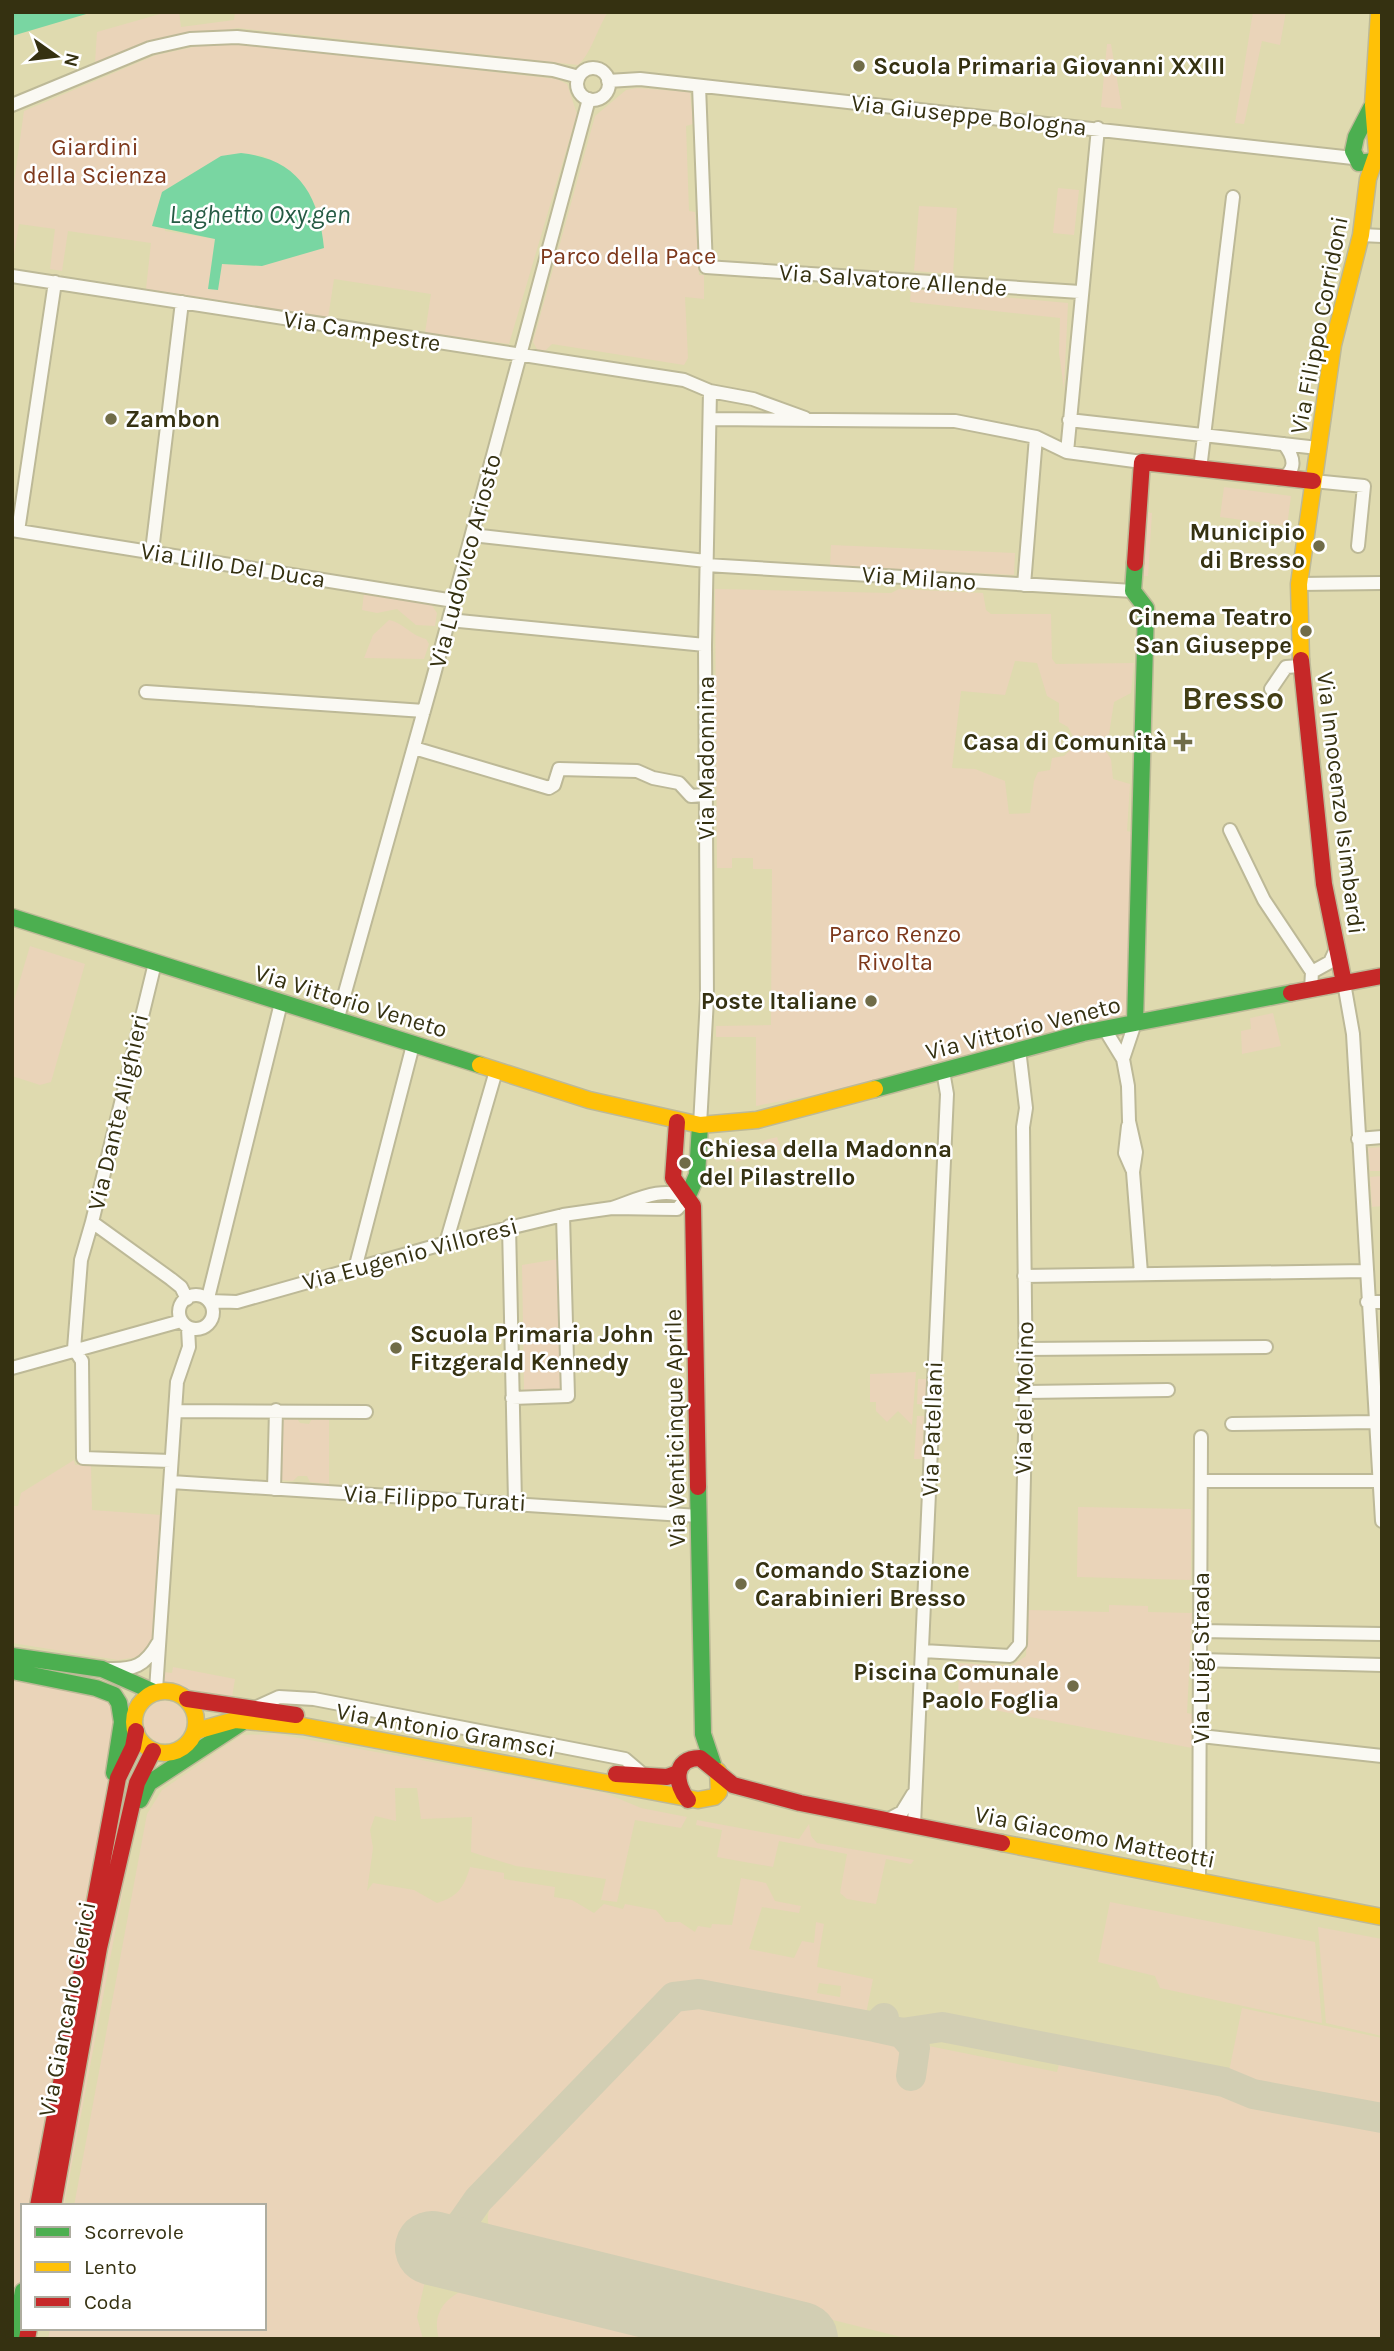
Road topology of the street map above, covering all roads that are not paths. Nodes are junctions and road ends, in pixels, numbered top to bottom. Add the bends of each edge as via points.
1 (1378, 12) edge
2 (579, 77) junction
3 (608, 81) junction
4 (699, 86) junction
5 (589, 99) junction
6 (12, 105) edge
7 (1373, 105) junction
8 (1098, 128) junction
9 (1361, 158) junction
10 (1233, 197) dead end
11 (1361, 235) junction
12 (1382, 236) edge
13 (12, 276) edge
14 (55, 282) junction
15 (1080, 292) junction
16 (182, 302) junction
17 (520, 356) junction
18 (710, 391) junction
19 (805, 418) junction
20 (711, 419) junction
21 (1069, 420) junction
22 (1204, 435) junction
23 (1036, 437) junction
24 (1284, 444) junction
25 (1318, 448) junction
26 (1067, 452) junction
27 (1142, 462) junction
28 (1200, 469) junction
29 (1279, 480) junction
30 (1313, 481) junction
31 (15, 530) edge
32 (472, 535) junction
33 (1358, 546) dead end
34 (152, 551) junction
35 (706, 563) junction
36 (1382, 583) edge
37 (1299, 584) junction
38 (1024, 585) junction
39 (1133, 591) junction
40 (454, 600) junction
41 (449, 620) junction
42 (705, 645) junction
43 (1300, 666) junction
44 (1271, 689) dead end
45 (146, 692) dead end
46 (424, 711) junction
47 (414, 748) junction
48 (704, 795) junction
49 (1230, 830) dead end
50 (12, 917) edge
51 (1336, 949) junction
52 (155, 963) junction
53 (1312, 972) junction
54 (1382, 975) edge
55 (1344, 983) junction
56 (1311, 989) junction
57 (281, 1003) junction
58 (337, 1021) junction
59 (1135, 1023) junction
60 (1104, 1028) junction
61 (414, 1045) junction
62 (1019, 1049) junction
63 (1123, 1059) junction
64 (496, 1070) junction
65 (943, 1071) junction
66 (677, 1122) junction
67 (700, 1125) junction
68 (1382, 1137) edge
69 (1358, 1139) junction
70 (688, 1198) junction
71 (612, 1208) junction
72 (563, 1215) junction
73 (92, 1222) junction
74 (509, 1226) junction
75 (446, 1243) junction
76 (355, 1269) junction
77 (1366, 1271) junction
78 (1141, 1273) junction
79 (1024, 1276) junction
80 (209, 1300) junction
81 (1367, 1302) junction
82 (1382, 1302) edge
83 (184, 1314) junction
84 (1266, 1347) dead end
85 (74, 1349) junction
86 (1025, 1349) junction
87 (12, 1368) edge
88 (1168, 1390) dead end
89 (1026, 1392) junction
90 (512, 1398) junction
91 (276, 1410) junction
92 (176, 1411) junction
93 (366, 1412) dead end
94 (1374, 1422) junction
95 (1232, 1424) dead end
96 (1201, 1437) dead end
97 (171, 1461) junction
98 (1201, 1481) junction
99 (1377, 1481) junction
100 (171, 1482) junction
101 (274, 1489) junction
102 (515, 1502) junction
103 (699, 1516) junction
104 (1382, 1516) edge
105 (1382, 1521) edge
106 (1201, 1631) junction
107 (1382, 1634) edge
108 (160, 1639) junction
109 (923, 1651) junction
110 (12, 1656) edge
111 (1201, 1660) junction
112 (65, 1664) junction
113 (1382, 1665) edge
114 (102, 1669) junction
115 (12, 1671) edge
116 (155, 1691) junction
117 (187, 1699) junction
118 (139, 1706) junction
119 (251, 1714) junction
120 (136, 1731) junction
121 (196, 1731) junction
122 (703, 1734) junction
123 (1201, 1736) junction
124 (153, 1751) junction
125 (1382, 1756) edge
126 (683, 1767) junction
127 (716, 1768) junction
128 (916, 1787) junction
129 (713, 1796) junction
130 (688, 1800) junction
131 (800, 1803) junction
132 (887, 1820) junction
133 (128, 1822) junction
134 (110, 1825) junction
135 (914, 1825) junction
136 (1199, 1880) junction
137 (1382, 1917) edge
138 (38, 2204) edge
139 (53, 2204) edge
140 (21, 2302) edge
141 (14, 2339) edge

1 - 7 street
2 - 3 street via 592,68 604,72
2 - 5 street via 580,93
2 - 6 street via 526,67 225,37 150,48
3 - 4 street, Via Giuseppe Bologna via 640,79
3 - 5 street via 603,96
4 - 8 street, Via Giuseppe Bologna
4 - 15 street, Via Salvatore Allende via 706,267
5 - 17 street, Via Ludovico Ariosto
7 - 9 street
7 - 9 street via 1377,153
8 - 9 street, Via Giuseppe Bologna
8 - 15 street
9 - 11 street, Via Filippo Corridoni
10 - 22 street
11 - 12 street
11 - 25 street, Via Filippo Corridoni via 1333,345
13 - 14 street, Via Campestre
14 - 16 street, Via Campestre
14 - 31 street
15 - 21 street
16 - 17 street, Via Campestre
16 - 34 street
17 - 18 street, Via Campestre via 684,380
17 - 32 street, Via Ludovico Ariosto
18 - 19 street, Via Campestre
18 - 20 street, Via Madonnina
19 - 20 street
19 - 23 street via 955,421
20 - 35 street, Via Madonnina
21 - 22 street
21 - 26 street
22 - 24 street
22 - 28 street
23 - 26 street
23 - 38 street
24 - 25 street
24 - 29 street via 1294,465
25 - 30 street, Via Filippo Corridoni
26 - 27 street
27 - 28 street
27 - 39 street
28 - 29 street
29 - 30 street
30 - 33 street via 1364,486
30 - 37 street, Via Innocenzo Isimbardi
31 - 34 street, Via Lillo Del Duca
32 - 35 street, Via Milano
32 - 40 street, Via Ludovico Ariosto
34 - 40 street, Via Lillo Del Duca
35 - 38 street, Via Milano
35 - 42 street, Via Madonnina
36 - 37 street
37 - 43 street, Via Innocenzo Isimbardi
38 - 39 street, Via Milano
39 - 59 street via 1146,608
40 - 41 street, Via Ludovico Ariosto
41 - 42 street
41 - 46 street, Via Ludovico Ariosto
42 - 48 street, Via Madonnina
43 - 44 street via 1286,667
43 - 51 street, Via Innocenzo Isimbardi via 1324,884
45 - 46 street
46 - 47 street, Via Ludovico Ariosto
47 - 48 street via 550,788 559,769 637,771 680,783 691,796
47 - 58 street, Via Ludovico Ariosto
48 - 67 street, Via Madonnina via 707,999
49 - 53 street via 1264,900
50 - 52 street, Via Vittorio Veneto
51 - 53 street, Via Innocenzo Isimbardi via 1330,961
51 - 55 street, Via Innocenzo Isimbardi
52 - 57 street, Via Vittorio Veneto
52 - 73 street, Via Dante Alighieri
53 - 56 street
54 - 55 street, Via Vittorio Veneto
55 - 56 street, Via Vittorio Veneto
55 - 69 street via 1353,1034
56 - 59 street, Via Vittorio Veneto
57 - 58 street, Via Vittorio Veneto
57 - 80 street
58 - 61 street, Via Vittorio Veneto
59 - 60 street, Via Vittorio Veneto
59 - 63 street
60 - 62 street, Via Vittorio Veneto
60 - 63 street
61 - 64 street, Via Vittorio Veneto
61 - 76 street
62 - 65 street, Via Vittorio Veneto
62 - 79 street, Via del Molino via 1026,1108
63 - 78 street via 1129,1121 1125,1143 1133,1172
64 - 66 street, Via Vittorio Veneto
64 - 75 street
65 - 67 street, Via Vittorio Veneto via 770,1118
65 - 109 street, Via Patellani via 947,1094
66 - 67 street, Via Vittorio Veneto
66 - 70 street via 673,1178
67 - 70 street, Via Venticinque Aprile via 697,1175
68 - 69 street
69 - 77 street
70 - 71 street, Via Eugenio Villoresi via 665,1191
70 - 71 street, Via Eugenio Villoresi via 677,1209
70 - 103 street, Via Venticinque Aprile via 694,1223
71 - 72 street, Via Eugenio Villoresi
72 - 74 street, Via Eugenio Villoresi
72 - 90 street via 568,1396
73 - 83 street, Via Dante Alighieri via 181,1287
73 - 85 street via 81,1260
74 - 75 street, Via Eugenio Villoresi
74 - 90 street
75 - 76 street, Via Eugenio Villoresi
76 - 80 street, Via Eugenio Villoresi via 237,1302
77 - 78 street
77 - 81 street
78 - 79 street
79 - 86 street, Via del Molino
80 - 83 street, Via Eugenio Villoresi via 199,1294
80 - 83 street via 209,1320 200,1329
81 - 82 street
81 - 94 street
83 - 85 street
83 - 92 street via 189,1347 177,1382
84 - 86 street
85 - 87 street
85 - 97 street via 82,1361 83,1458
86 - 89 street, Via del Molino
88 - 89 street
89 - 109 street, Via del Molino via 1020,1644 1010,1656
90 - 102 street
91 - 92 street
91 - 93 street
91 - 101 street
92 - 97 street
94 - 95 street
94 - 99 street
96 - 98 street, Via Luigi Strada
97 - 100 street
98 - 99 street
98 - 106 street, Via Luigi Strada
99 - 104 street
100 - 101 street, Via Filippo Turati
100 - 108 street
101 - 102 street, Via Filippo Turati
102 - 103 street, Via Filippo Turati
103 - 122 street, Via Venticinque Aprile
104 - 105 street
106 - 107 street
106 - 111 street, Via Luigi Strada
108 - 114 street via 148,1660 132,1670
108 - 116 street
109 - 128 street, Via Patellani
110 - 112 street
111 - 113 street
111 - 123 street, Via Luigi Strada
112 - 114 street
112 - 118 street via 125,1689
114 - 116 street
115 - 134 street, Via Giancarlo Clerici via 96,1688 118,1700 122,1722
116 - 117 street
116 - 118 street
117 - 119 street, Via Antonio Gramsci
117 - 121 street
118 - 120 street
119 - 121 street, Via Antonio Gramsci via 212,1722
119 - 126 street, Via Antonio Gramsci via 610,1773 667,1777
119 - 130 street, Via Antonio Gramsci
119 - 133 street, Via Giancarlo Clerici via 149,1783
120 - 124 street via 142,1744
120 - 134 street, Via Giancarlo Clerici via 118,1778
121 - 124 street via 187,1746 170,1753
122 - 126 street
122 - 127 street, Via Venticinque Aprile
123 - 125 street
123 - 136 street, Via Luigi Strada
124 - 133 street, Via Giancarlo Clerici via 137,1783
126 - 127 street via 700,1759
126 - 130 street via 678,1788
127 - 129 street via 720,1785
127 - 131 street, Via Giacomo Matteotti via 733,1784
128 - 132 street via 909,1804
128 - 135 street, Via Patellani
129 - 130 street via 704,1802
129 - 131 street, Via Giacomo Matteotti
131 - 132 street, Via Giacomo Matteotti
132 - 135 street, Via Giacomo Matteotti
133 - 139 street, Via Giancarlo Clerici via 99,1948
134 - 138 street, Via Giancarlo Clerici
135 - 136 street, Via Giacomo Matteotti
136 - 137 street, Via Giacomo Matteotti
140 - 141 street

